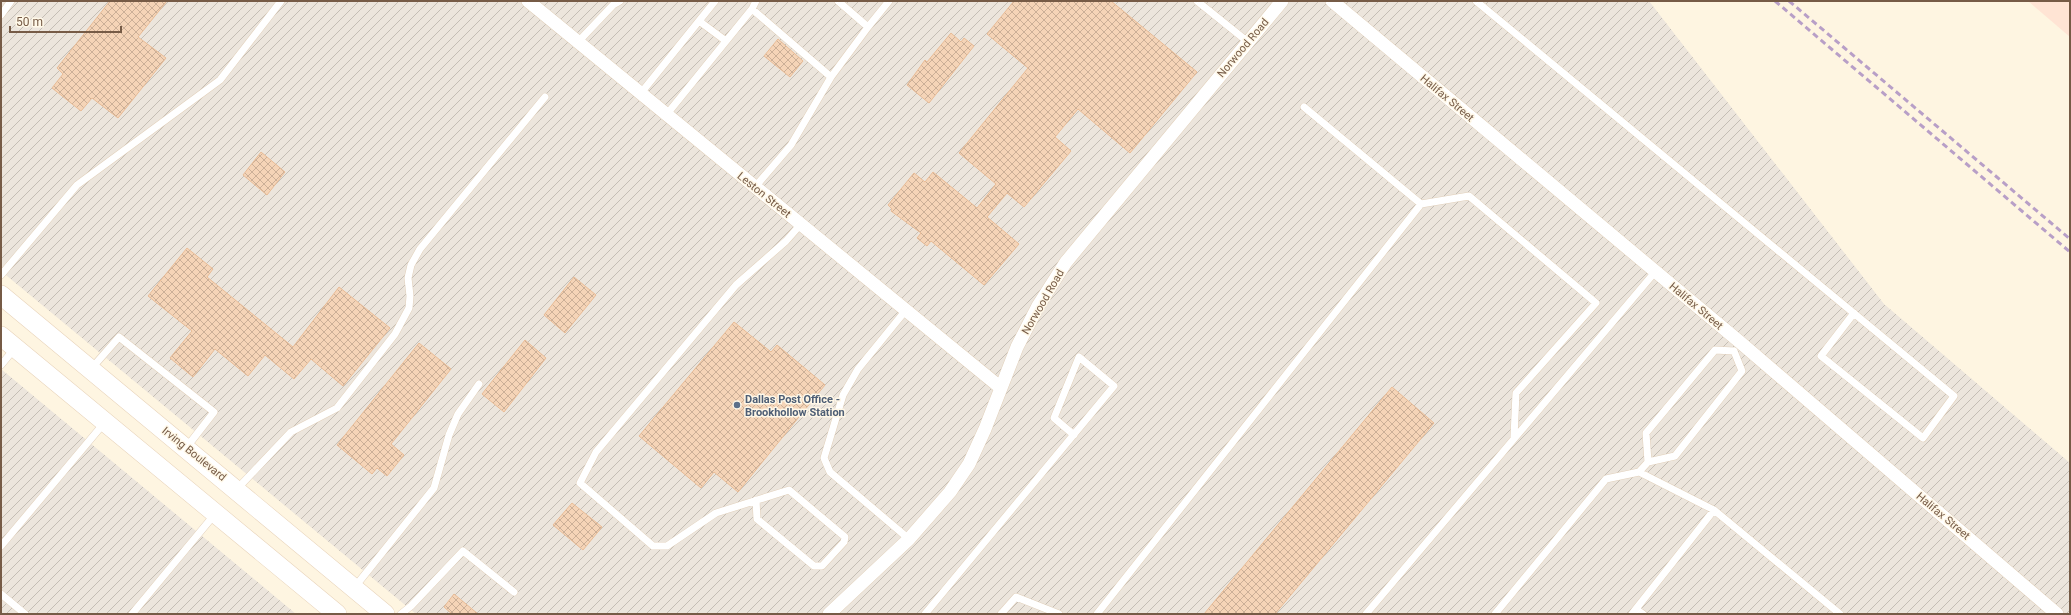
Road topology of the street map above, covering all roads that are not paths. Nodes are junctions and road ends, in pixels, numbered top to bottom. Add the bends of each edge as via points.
1 (11, 1) edge
2 (281, 1) edge
3 (528, 1) edge
4 (620, 1) edge
5 (715, 1) edge
6 (756, 1) edge
7 (838, 1) edge
8 (889, 1) edge
9 (1197, 1) edge
10 (1282, 1) edge
11 (1332, 1) edge
12 (1476, 1) edge
13 (752, 9) junction
14 (1, 15) edge
15 (699, 21) junction
16 (868, 27) junction
17 (726, 41) junction
18 (578, 42) junction
19 (1248, 42) junction
20 (831, 77) junction
21 (641, 93) junction
22 (545, 97) dead end
23 (1304, 107) dead end
24 (667, 114) junction
25 (755, 187) junction
26 (1421, 204) junction
27 (801, 224) junction
28 (1655, 272) junction
29 (1, 275) edge
30 (1, 295) edge
31 (906, 310) junction
32 (1854, 313) junction
33 (35, 323) junction
34 (1, 336) edge
35 (1738, 347) junction
36 (15, 348) junction
37 (1, 365) edge
38 (91, 370) junction
39 (478, 384) dead end
40 (1001, 388) junction
41 (105, 421) junction
42 (1074, 435) junction
43 (1514, 437) junction
44 (186, 448) junction
45 (1648, 462) junction
46 (1639, 472) junction
47 (236, 489) junction
48 (756, 500) junction
49 (1714, 510) junction
50 (216, 512) junction
51 (909, 539) junction
52 (1, 546) edge
53 (354, 588) junction
54 (514, 592) dead end
55 (1, 594) edge
56 (1634, 611) edge
57 (336, 613) edge
58 (832, 613) edge
59 (25, 614) edge
60 (132, 614) edge
61 (385, 614) edge
62 (401, 614) edge
63 (925, 614) edge
64 (1001, 614) edge
65 (1059, 614) edge
66 (1097, 614) edge
67 (1366, 614) edge
68 (1495, 614) edge
69 (1643, 614) edge
70 (1840, 614) edge
71 (2057, 614) edge

1 - 14 lane
2 - 29 lane via 220,80 77,185
3 - 18 street, Leston Street
4 - 18 lane via 613,5
5 - 15 lane
6 - 13 lane
7 - 16 lane
8 - 16 lane
9 - 19 lane
10 - 19 street, Norwood Road
11 - 28 street, Halifax Street
12 - 32 lane
13 - 17 lane
13 - 20 lane
15 - 17 lane
15 - 21 lane
16 - 20 lane
17 - 24 lane
18 - 21 street, Leston Street
19 - 40 street, Norwood Road via 1066,262 1038,306
20 - 25 lane via 791,145
21 - 24 street, Leston Street
22 - 47 lane via 420,249 411,265 408,278 409,308 395,334 361,378 336,408 291,432
23 - 26 lane
24 - 25 street, Leston Street
25 - 27 street, Leston Street
26 - 43 lane via 1469,196 1596,303 1516,393
26 - 66 lane
27 - 31 street, Leston Street
27 - 48 lane via 786,241 736,285 596,452 580,483 653,546 668,546 716,513
28 - 35 street, Halifax Street
28 - 43 lane
30 - 33 main road, Irving Boulevard
31 - 40 street, Leston Street
31 - 51 lane via 858,369 843,395 824,458 830,472
32 - 32 lane via 1954,396 1923,438 1821,356
33 - 36 main road
33 - 38 main road, Irving Boulevard
34 - 36 main road
35 - 45 lane via 1715,350 1646,433
35 - 45 lane via 1742,371 1675,456
35 - 71 street, Halifax Street
36 - 37 lane
36 - 41 main road
38 - 44 main road, Irving Boulevard
38 - 44 lane via 119,337 214,412
39 - 53 lane via 458,414 449,435 434,488
40 - 51 street, Norwood Road via 969,464 950,492
41 - 50 main road
41 - 52 lane
42 - 42 lane via 1114,386 1079,357 1054,418
42 - 63 lane
43 - 67 lane
44 - 47 main road, Irving Boulevard
45 - 46 lane
46 - 49 lane
46 - 68 lane via 1606,479
47 - 50 main road
47 - 53 main road, Irving Boulevard
48 - 48 lane via 789,490 846,537 844,542 822,566 814,566 757,519
49 - 56 lane
49 - 70 lane
50 - 57 main road
50 - 60 lane
51 - 58 street, Norwood Road
53 - 57 main road
53 - 61 main road, Irving Boulevard
54 - 62 lane via 463,551
55 - 59 lane
56 - 69 lane
64 - 65 lane via 1016,597

